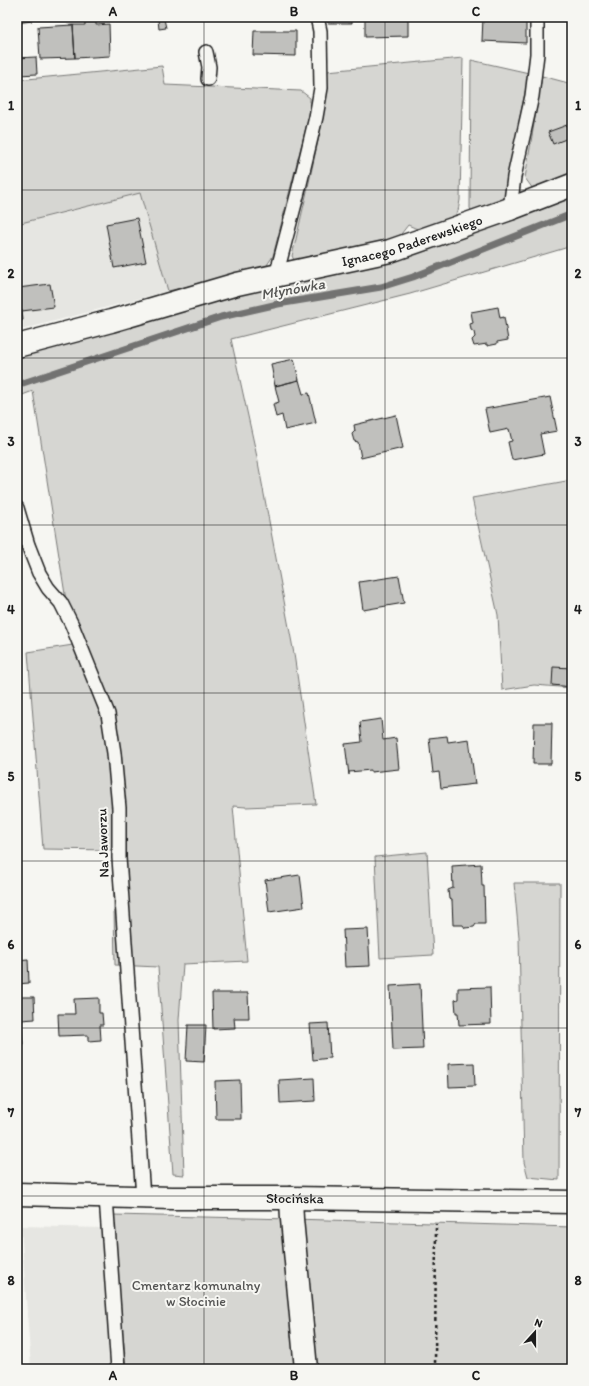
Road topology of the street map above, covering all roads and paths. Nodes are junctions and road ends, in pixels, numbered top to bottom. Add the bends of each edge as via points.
1 (317, 17) edge
2 (537, 17) edge
3 (206, 52) dead end
4 (208, 79) dead end
5 (572, 184) edge
6 (510, 209) junction
7 (276, 276) junction
8 (17, 346) edge
9 (17, 508) edge
10 (17, 1194) edge
11 (106, 1196) junction
12 (143, 1197) junction
13 (291, 1198) junction
14 (572, 1202) edge
15 (436, 1224) dead end
16 (118, 1369) edge
17 (306, 1369) edge
18 (435, 1369) edge

1 - 7 lane via 320,31 321,88 306,162
2 - 6 lane via 537,54 532,96 514,177
3 - 4 lane
5 - 6 street, Ignacego Paderewskiego
6 - 7 street, Ignacego Paderewskiego via 390,251
7 - 8 street, Ignacego Paderewskiego via 237,284
9 - 12 lane, Na Jaworzu via 39,573 61,603 108,714 118,808 119,858
10 - 11 street, Słocińska
11 - 12 street, Słocińska
11 - 16 lane
12 - 13 street, Słocińska
13 - 14 street, Słocińska
13 - 17 street
15 - 18 path

